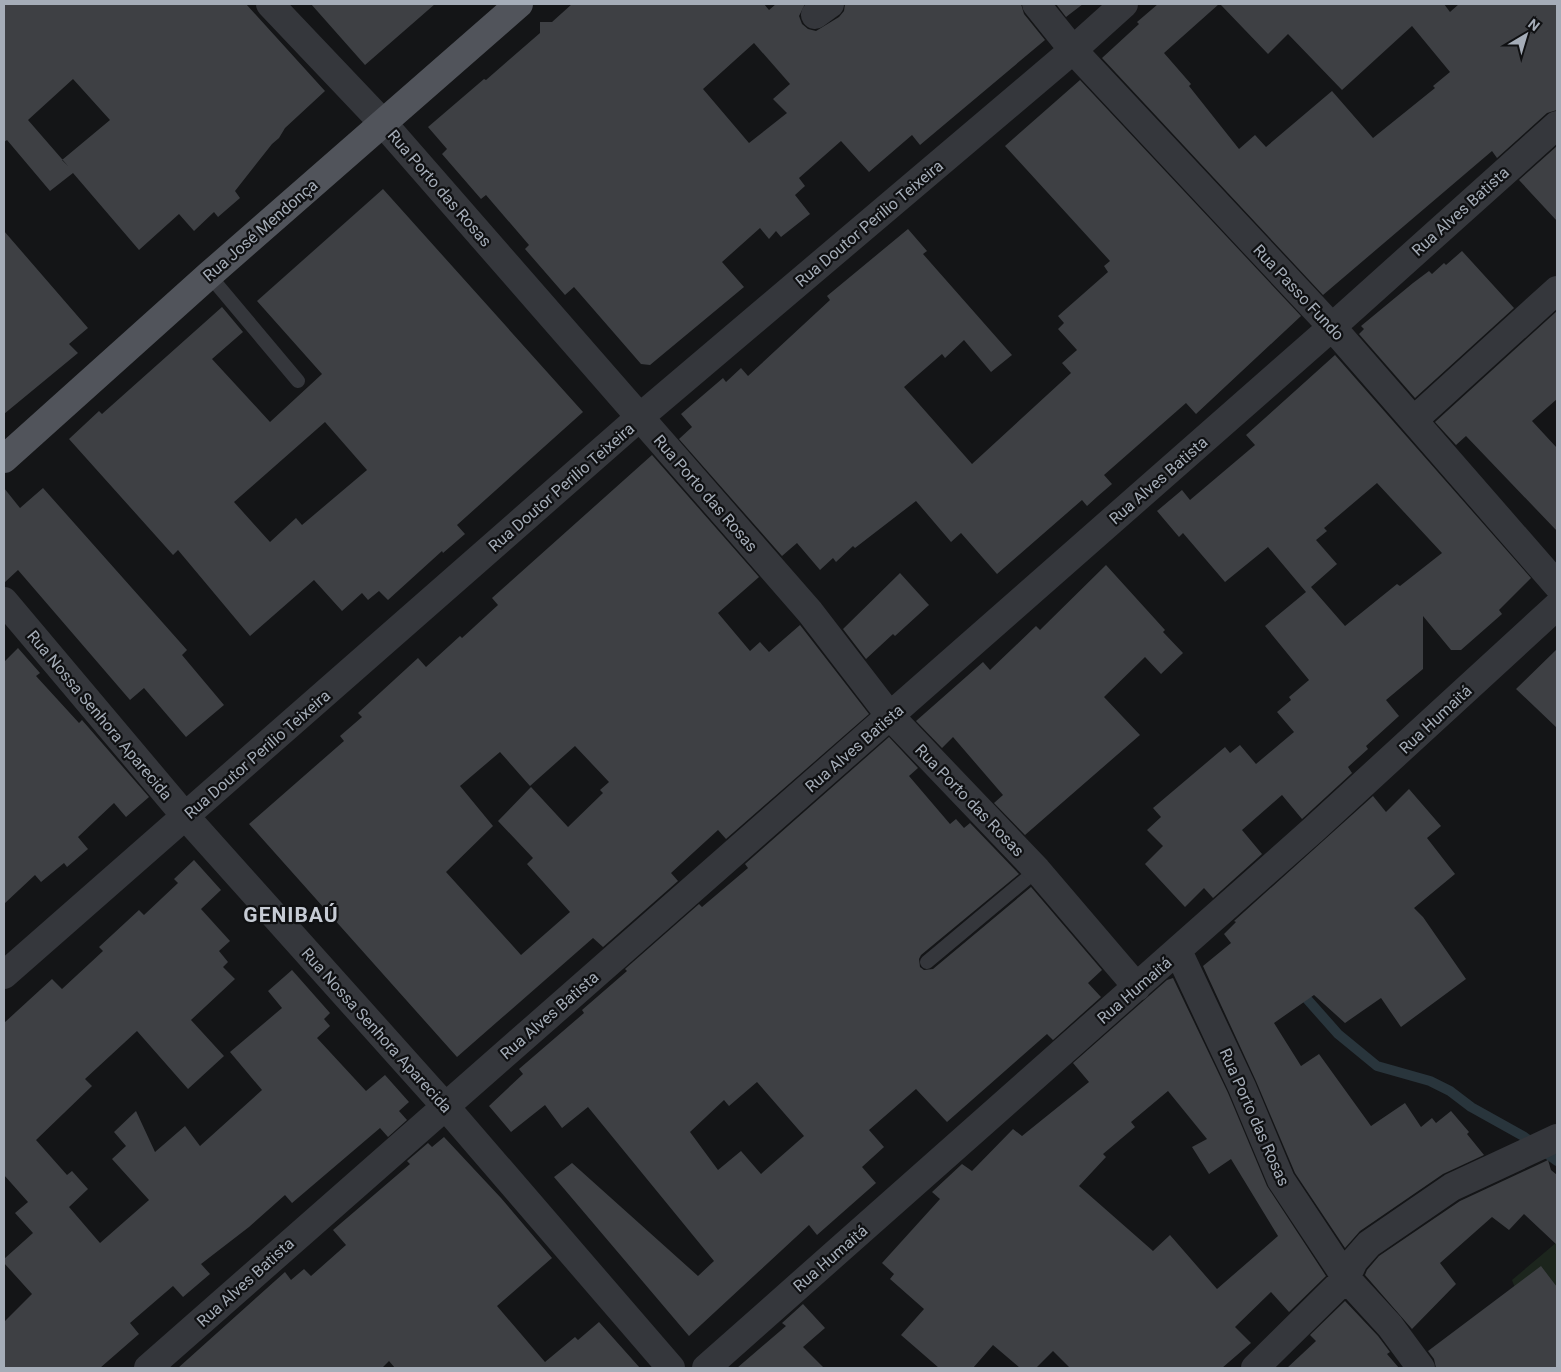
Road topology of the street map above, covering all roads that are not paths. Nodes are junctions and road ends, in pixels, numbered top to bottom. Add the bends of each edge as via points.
1 (270, 4) edge
2 (519, 4) edge
3 (1036, 4) edge
4 (1124, 4) edge
5 (1073, 50) junction
6 (382, 122) junction
7 (1557, 125) edge
8 (208, 275) junction
9 (1557, 290) edge
10 (1332, 327) junction
11 (298, 381) dead end
12 (640, 417) junction
13 (1415, 419) junction
14 (4, 459) edge
15 (1557, 585) edge
16 (4, 601) edge
17 (1557, 606) edge
18 (890, 716) junction
19 (186, 817) junction
20 (1037, 870) junction
21 (1178, 951) junction
22 (926, 962) dead end
23 (4, 975) edge
24 (1137, 987) junction
25 (444, 1106) junction
26 (1557, 1138) edge
27 (1346, 1278) junction
28 (148, 1368) edge
29 (671, 1368) edge
30 (706, 1368) edge
31 (1256, 1368) edge
32 (1421, 1368) edge

1 - 6 street, Rua Porto das Rosas
2 - 6 main road, Rua José Mendonça
3 - 5 street, Rua Passo Fundo
4 - 5 street, Rua Doutor Perilio Teixeira
5 - 10 street, Rua Passo Fundo
5 - 12 street, Rua Doutor Perilio Teixeira
6 - 8 main road, Rua José Mendonça
6 - 12 street, Rua Porto das Rosas
7 - 10 street, Rua Alves Batista
8 - 11 lane
8 - 14 main road, Rua José Mendonça
9 - 13 street
10 - 13 street, Rua Passo Fundo
10 - 18 street, Rua Alves Batista
12 - 18 street, Rua Porto das Rosas via 810,612
12 - 19 street, Rua Doutor Perilio Teixeira
13 - 15 street, Rua Passo Fundo
16 - 19 street, Rua Nossa Senhora Aparecida
17 - 21 street, Rua Humaitá
18 - 20 street, Rua Porto das Rosas
18 - 25 street, Rua Alves Batista
19 - 23 street, Rua Doutor Perilio Teixeira
19 - 25 street, Rua Nossa Senhora Aparecida
20 - 22 lane
20 - 24 street, Rua Porto das Rosas
21 - 24 street, Rua Humaitá
21 - 27 street, Rua Porto das Rosas via 1242,1086 1281,1180
24 - 30 street, Rua Humaitá
25 - 28 street, Rua Alves Batista
25 - 29 street, Rua Nossa Senhora Aparecida
26 - 27 street via 1452,1186 1369,1244 1354,1261
27 - 31 street
27 - 32 street, Rua Porto das Rosas via 1390,1326

